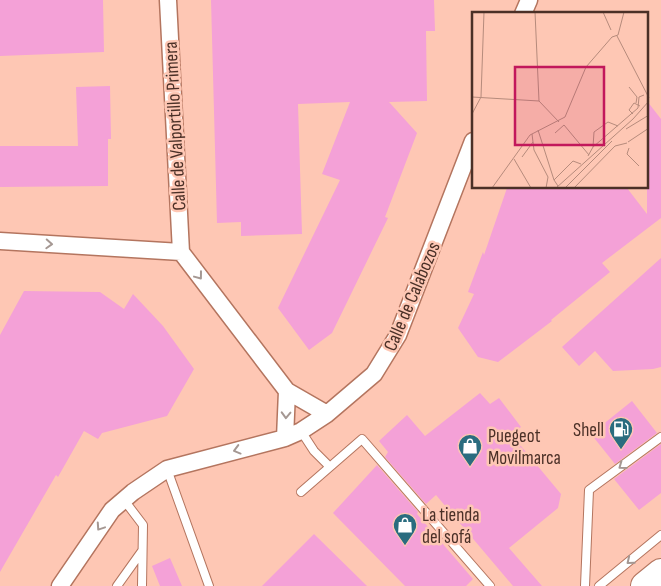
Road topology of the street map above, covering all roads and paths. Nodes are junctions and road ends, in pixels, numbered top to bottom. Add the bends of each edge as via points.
1 (168, 0) edge
2 (529, 0) edge
3 (524, 12) edge
4 (472, 146) edge
5 (0, 241) edge
6 (181, 252) junction
7 (286, 391) junction
8 (326, 414) junction
9 (302, 431) junction
10 (661, 437) edge
11 (284, 438) junction
12 (329, 466) junction
13 (167, 469) junction
14 (301, 492) dead end
15 (124, 500) junction
16 (661, 535) edge
17 (142, 551) junction
18 (661, 573) edge
19 (60, 586) edge
20 (116, 586) edge
21 (142, 586) edge
22 (209, 586) edge
23 (490, 586) edge
24 (585, 586) edge
25 (599, 586) edge
26 (645, 586) edge

1 - 6 street, Calle de Valportillo Primera
2 - 3 street
4 - 8 street, Calle de Calabozos via 398,336 374,374
5 -> 6 street
6 -> 7 street
7 - 8 street
7 -> 11 street
8 - 9 street, Calle de Calabozos
9 - 11 street, Calle de Calabozos
9 - 12 lane via 314,451
10 -> 24 lane via 589,490
11 -> 13 street, Calle de Calabozos
12 - 14 lane
12 - 23 lane via 362,438
13 - 15 street
13 - 22 lane
15 - 17 lane via 143,525
15 -> 19 street via 112,510
16 -> 25 lane
17 - 20 lane
17 - 21 lane
18 - 26 highway

